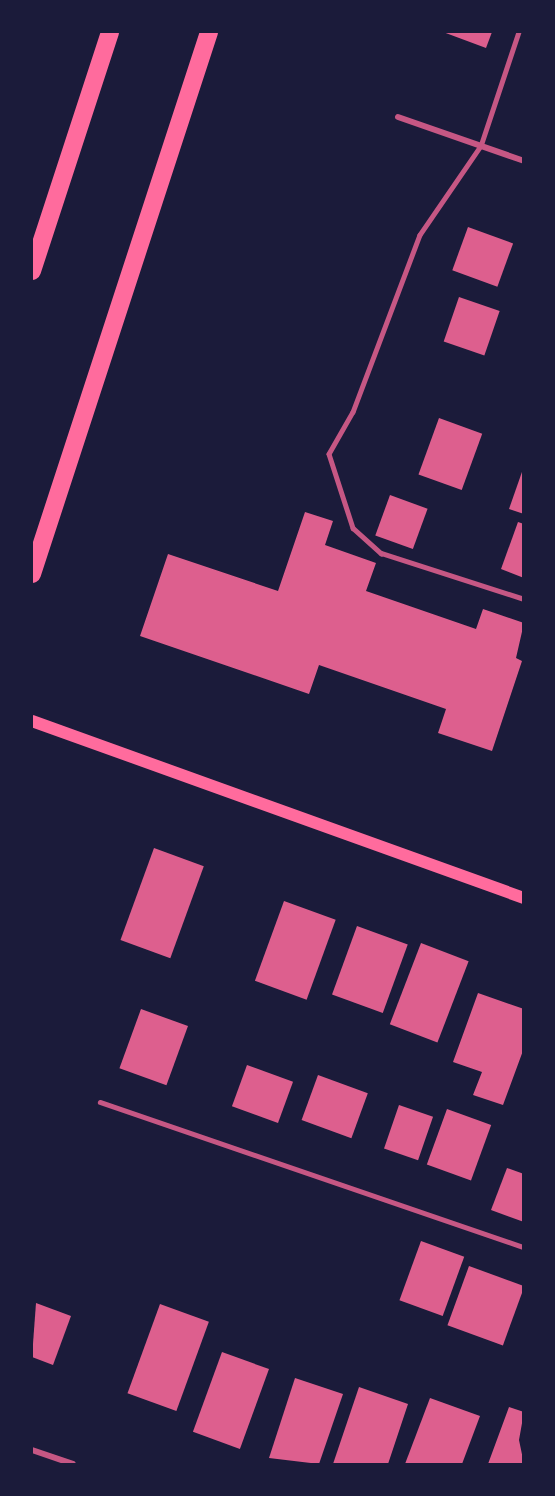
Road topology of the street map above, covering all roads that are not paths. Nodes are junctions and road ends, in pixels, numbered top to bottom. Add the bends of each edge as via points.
1 (110, 32) edge
2 (519, 32) edge
3 (207, 37) edge
4 (398, 117) dead end
5 (481, 146) junction
6 (524, 161) edge
7 (32, 271) edge
8 (32, 574) edge
9 (524, 599) edge
10 (32, 721) edge
11 (524, 898) edge
12 (99, 1102) dead end
13 (524, 1247) edge
14 (32, 1450) edge
15 (73, 1464) edge

1 - 7 highway
2 - 5 lane
3 - 8 highway
4 - 5 street
5 - 6 street
5 - 9 lane via 420,235 353,412 329,454 353,528 381,553
10 - 11 main road
12 - 13 lane
14 - 15 street

